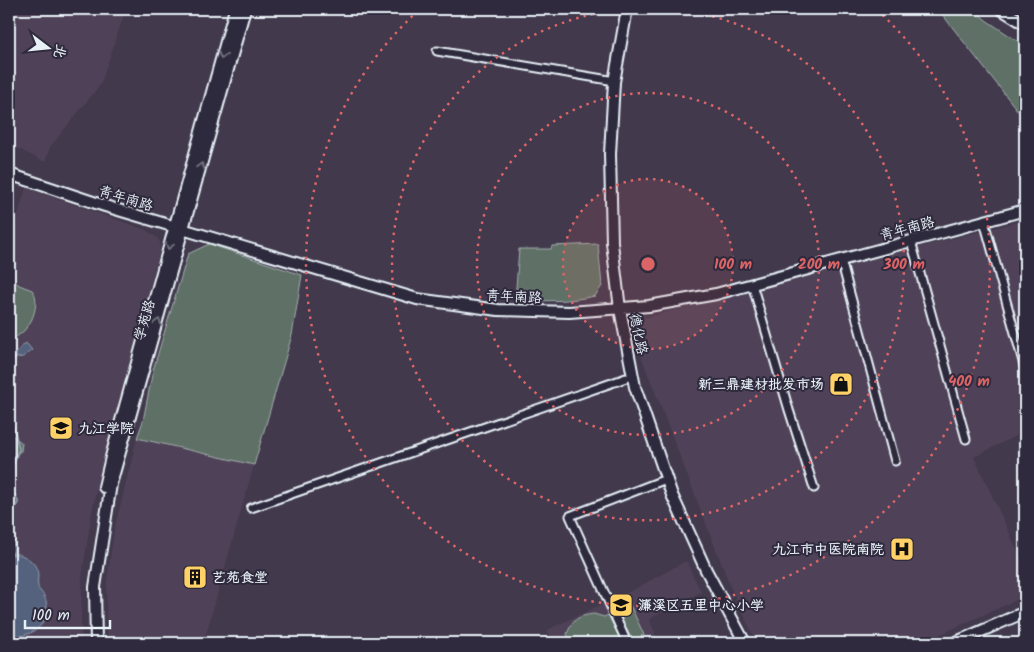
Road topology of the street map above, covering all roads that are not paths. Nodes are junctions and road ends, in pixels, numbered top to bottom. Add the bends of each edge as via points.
1 (235, 9) edge
2 (245, 9) edge
3 (621, 9) edge
4 (627, 9) edge
5 (1001, 9) edge
6 (1025, 24) edge
7 (437, 51) dead end
8 (609, 80) junction
9 (9, 174) edge
10 (1025, 210) edge
11 (984, 221) junction
12 (179, 228) junction
13 (911, 241) junction
14 (841, 260) junction
15 (752, 284) junction
16 (617, 309) junction
17 (1025, 369) edge
18 (626, 378) junction
19 (966, 439) dead end
20 (896, 462) dead end
21 (661, 481) junction
22 (814, 488) dead end
23 (251, 508) dead end
24 (1025, 612) edge
25 (91, 643) edge
26 (96, 643) edge
27 (627, 643) edge
28 (737, 643) edge
29 (745, 643) edge
30 (954, 643) edge

1 -> 12 main road, 学苑路
12 -> 2 main road, 学苑路
3 - 8 main road, 德化路
4 - 16 main road, 德化路 via 614,82 610,154
5 - 6 main road
7 - 8 street
8 - 16 main road, 德化路 via 604,150 607,242
9 - 12 main road, 青年南路
10 - 11 main road, 青年南路
11 - 13 main road, 青年南路
11 - 17 street
12 - 16 main road, 青年南路 via 417,299 498,310 569,312
12 -> 25 main road, 学苑路 via 104,485 92,562
26 -> 12 main road, 学苑路 via 96,587 111,484
13 - 14 main road, 青年南路
13 - 19 street
14 - 15 main road, 青年南路
14 - 20 street
15 - 16 main road, 青年南路 via 716,294
15 - 22 street
16 - 18 main road, 德化路
16 - 29 main road, 德化路 via 635,387 672,495 706,570
18 - 21 main road, 德化路
18 - 23 street
21 - 27 street via 570,516
21 - 28 main road, 德化路 via 690,549
24 - 30 main road

